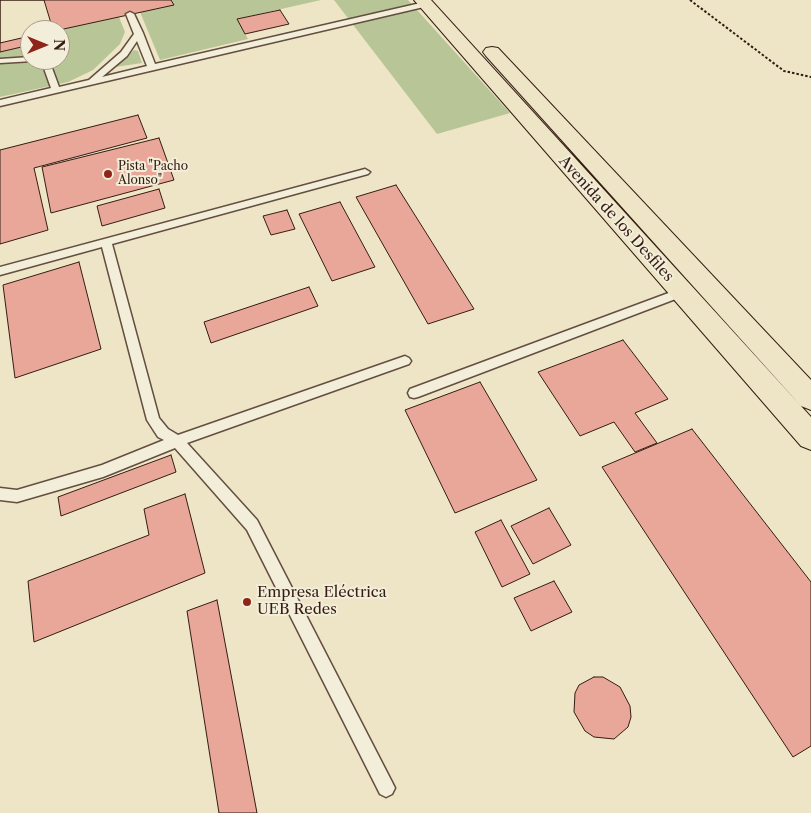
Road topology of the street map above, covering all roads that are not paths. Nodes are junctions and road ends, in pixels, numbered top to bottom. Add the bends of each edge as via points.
1 (433, 1) edge
2 (130, 14) dead end
3 (139, 33) junction
4 (20, 60) edge
5 (0, 61) edge
6 (152, 68) junction
7 (49, 70) edge
8 (91, 82) junction
9 (56, 90) junction
10 (0, 103) edge
11 (365, 172) dead end
12 (106, 242) junction
13 (0, 271) edge
14 (693, 287) junction
15 (405, 361) dead end
16 (414, 393) dead end
17 (811, 398) edge
18 (811, 437) edge
19 (177, 441) junction
20 (0, 494) edge
21 (386, 788) dead end

1 - 6 lane
1 - 14 highway, Avenida de los Desfiles via 525,118
2 - 3 lane
3 - 6 lane
3 - 8 lane via 124,54
4 - 5 lane
6 - 8 lane
7 - 9 lane
8 - 9 lane
9 - 10 lane
11 - 12 lane
12 - 13 lane
12 - 19 lane via 153,420
14 - 16 lane
14 - 17 highway, Avenida de los Desfiles
14 - 18 highway, Avenida de los Desfiles
15 - 19 lane
19 - 20 lane via 103,471 17,496
19 - 21 lane via 252,525

